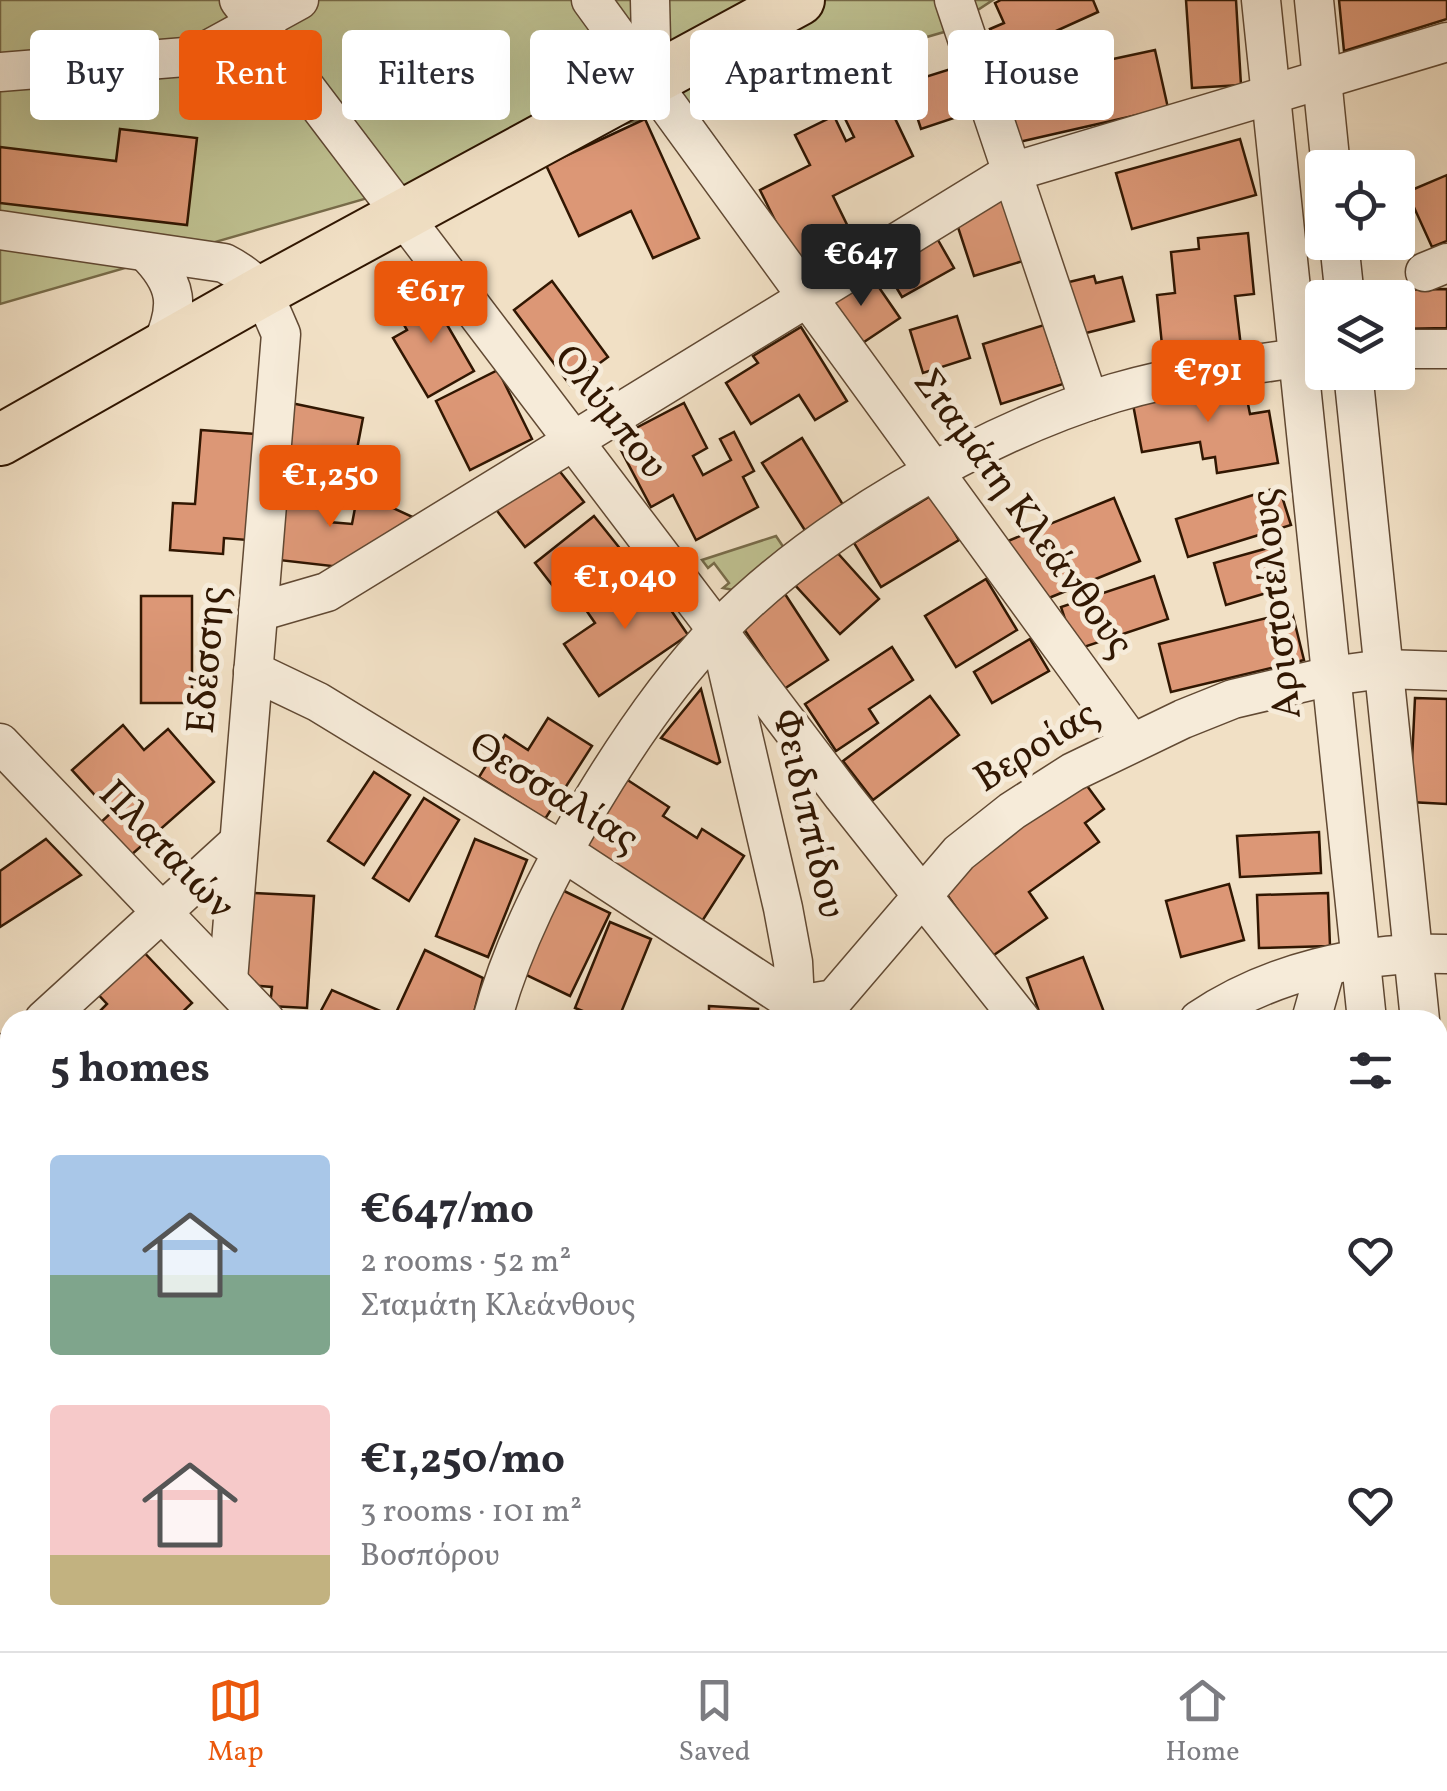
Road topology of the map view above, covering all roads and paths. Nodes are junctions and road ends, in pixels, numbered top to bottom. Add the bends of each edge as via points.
1 (299, 0) edge
2 (591, 0) edge
3 (650, 0) edge
4 (798, 0) edge
5 (954, 0) edge
6 (1261, 0) edge
7 (1314, 0) edge
8 (248, 12) edge
9 (614, 30) edge
10 (651, 30) edge
11 (1447, 42) edge
12 (670, 71) edge
13 (0, 72) edge
14 (1322, 78) junction
15 (1271, 96) junction
16 (670, 106) edge
17 (579, 120) edge
18 (1330, 150) edge
19 (1012, 172) junction
20 (400, 216) junction
21 (0, 230) edge
22 (146, 252) junction
23 (262, 290) junction
24 (808, 297) junction
25 (1305, 323) edge
26 (161, 348) junction
27 (1415, 349) edge
28 (1447, 349) edge
29 (1305, 357) edge
30 (1312, 390) edge
31 (1354, 390) edge
32 (1090, 401) junction
33 (0, 440) edge
34 (574, 441) junction
35 (934, 471) junction
36 (258, 612) junction
37 (719, 629) junction
38 (1384, 669) junction
39 (253, 671) junction
40 (1447, 671) edge
41 (1331, 676) junction
42 (1131, 742) junction
43 (0, 744) edge
44 (239, 842) junction
45 (562, 851) junction
46 (924, 894) junction
47 (161, 912) junction
48 (1430, 954) edge
49 (1343, 963) junction
50 (228, 980) junction
51 (55, 1010) edge
52 (256, 1010) edge
53 (496, 1010) edge
54 (792, 1010) edge
55 (796, 1010) edge
56 (804, 1010) edge
57 (1013, 1010) edge
58 (1216, 1010) edge
59 (1316, 1010) edge
60 (1363, 1010) edge
61 (1422, 1010) edge

1 - 8 street
2 - 9 street, Σταμάτη Κλεάνθους
3 - 10 street
4 - 12 main road
5 - 19 street
6 - 15 street, Αριστοτέλους
7 - 14 street
8 - 13 street via 197,56
8 - 20 street, Ολύμπου
11 - 14 street
14 - 15 street
14 - 18 street
15 - 19 street
15 - 25 street, Αριστοτέλους
16 - 24 street, Σταμάτη Κλεάνθους
17 - 20 main road
19 - 24 street
19 - 32 street
20 - 23 main road
20 - 34 street, Ολύμπου
21 - 22 street
22 - 23 street via 224,262
22 - 26 street via 163,269 173,296
23 - 26 main road
23 - 36 street, Εδέσσης via 281,334
24 - 34 street
24 - 35 street, Σταμάτη Κλεάνθους
26 - 33 main road
27 - 28 street
29 - 32 street via 1186,375
30 - 41 street, Αριστοτέλους
31 - 38 street
32 - 35 street
34 - 36 street via 326,592
34 - 37 street, Ολύμπου
35 - 37 street via 836,534
35 - 42 street, Σταμάτη Κλεάνθους
36 - 39 street, Εδέσσης
37 - 45 street via 652,710
37 - 46 street, Ολύμπου
37 - 55 street, Φειδιππίδου via 784,908
38 - 40 street, Βεροίας
38 - 41 street, Βεροίας
38 - 48 street
39 - 44 street, Εδέσσης
39 - 45 street, Θεσσαλίας via 318,702
41 - 42 street, Βεροίας via 1233,700
41 - 49 street, Αριστοτέλους
42 - 46 street, Βεροίας via 1012,812 959,853
43 - 47 street, Πλαταιών
44 - 47 street
44 - 50 street, Εδέσσης
45 - 53 street
45 - 54 street, Θεσσαλίας
46 - 56 street, Βεροίας via 834,999
46 - 57 street, Ολύμπου
47 - 50 street, Πλαταιών
47 - 51 street
48 - 49 street
48 - 61 street
49 - 58 street via 1254,988
49 - 59 street
49 - 60 street, Αριστοτέλους
50 - 52 street, Πλαταιών

